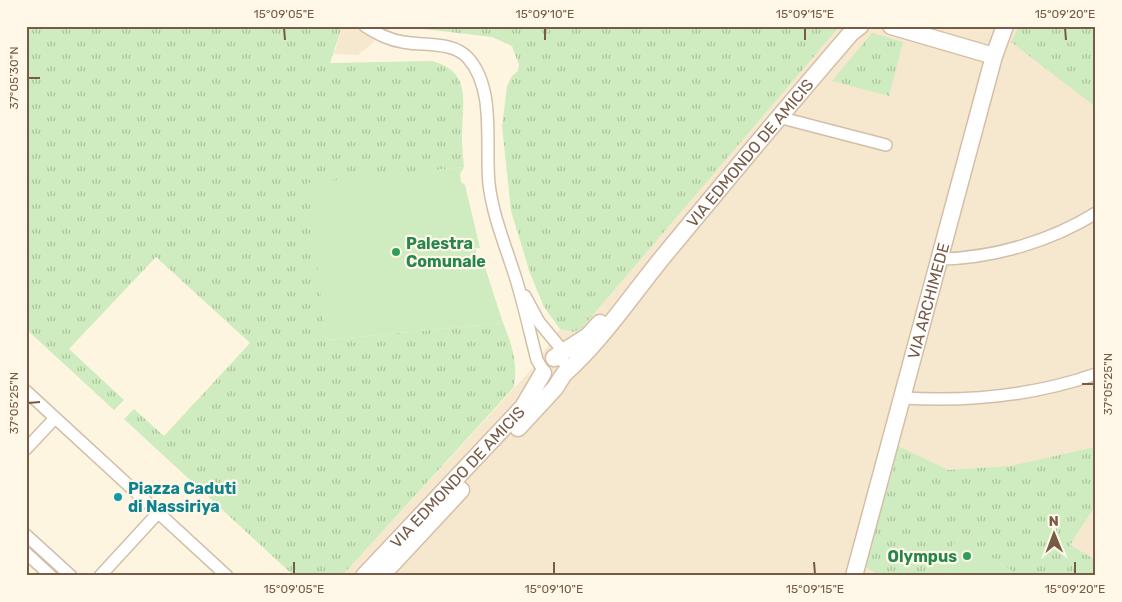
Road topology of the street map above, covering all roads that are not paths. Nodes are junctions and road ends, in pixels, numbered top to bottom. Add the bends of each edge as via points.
1 (365, 26) edge
2 (860, 26) edge
3 (890, 26) edge
4 (1005, 26) edge
5 (994, 56) junction
6 (778, 118) junction
7 (886, 145) dead end
8 (1096, 213) edge
9 (941, 259) junction
10 (516, 279) junction
11 (641, 283) junction
12 (549, 333) junction
13 (576, 344) junction
14 (561, 365) junction
15 (541, 368) junction
16 (1096, 374) edge
17 (26, 391) edge
18 (903, 398) junction
19 (55, 418) junction
20 (26, 449) edge
21 (158, 513) junction
22 (26, 534) edge
23 (26, 553) edge
24 (51, 576) edge
25 (71, 576) edge
26 (100, 576) edge
27 (226, 576) edge
28 (364, 576) edge
29 (380, 576) edge
30 (854, 576) edge

1 - 10 street via 381,36 404,42 454,48 468,58 478,72 486,100 487,158 496,221
2 - 6 main road, VIA EDMONDO DE AMICIS
3 - 5 main road
4 - 5 main road, VIA ARCHIMEDE
5 - 9 main road, VIA ARCHIMEDE
6 - 7 street
6 - 11 main road, VIA EDMONDO DE AMICIS
8 - 9 street via 1067,228 1010,249
9 - 18 main road, VIA ARCHIMEDE
10 - 12 street via 539,322
10 - 15 street
11 - 13 main road
11 - 14 main road via 584,356
12 - 13 street
12 - 14 street via 558,345
13 - 14 main road
14 - 15 main road, VIA EDMONDO DE AMICIS via 547,360
14 - 29 main road, VIA EDMONDO DE AMICIS via 555,388
15 - 28 main road, VIA EDMONDO DE AMICIS via 535,387 523,407
16 - 18 street via 1050,388 992,398
17 - 19 street
18 - 30 main road, VIA ARCHIMEDE
19 - 20 street
19 - 21 street
21 - 26 street
21 - 27 street
22 - 25 street
23 - 24 street

